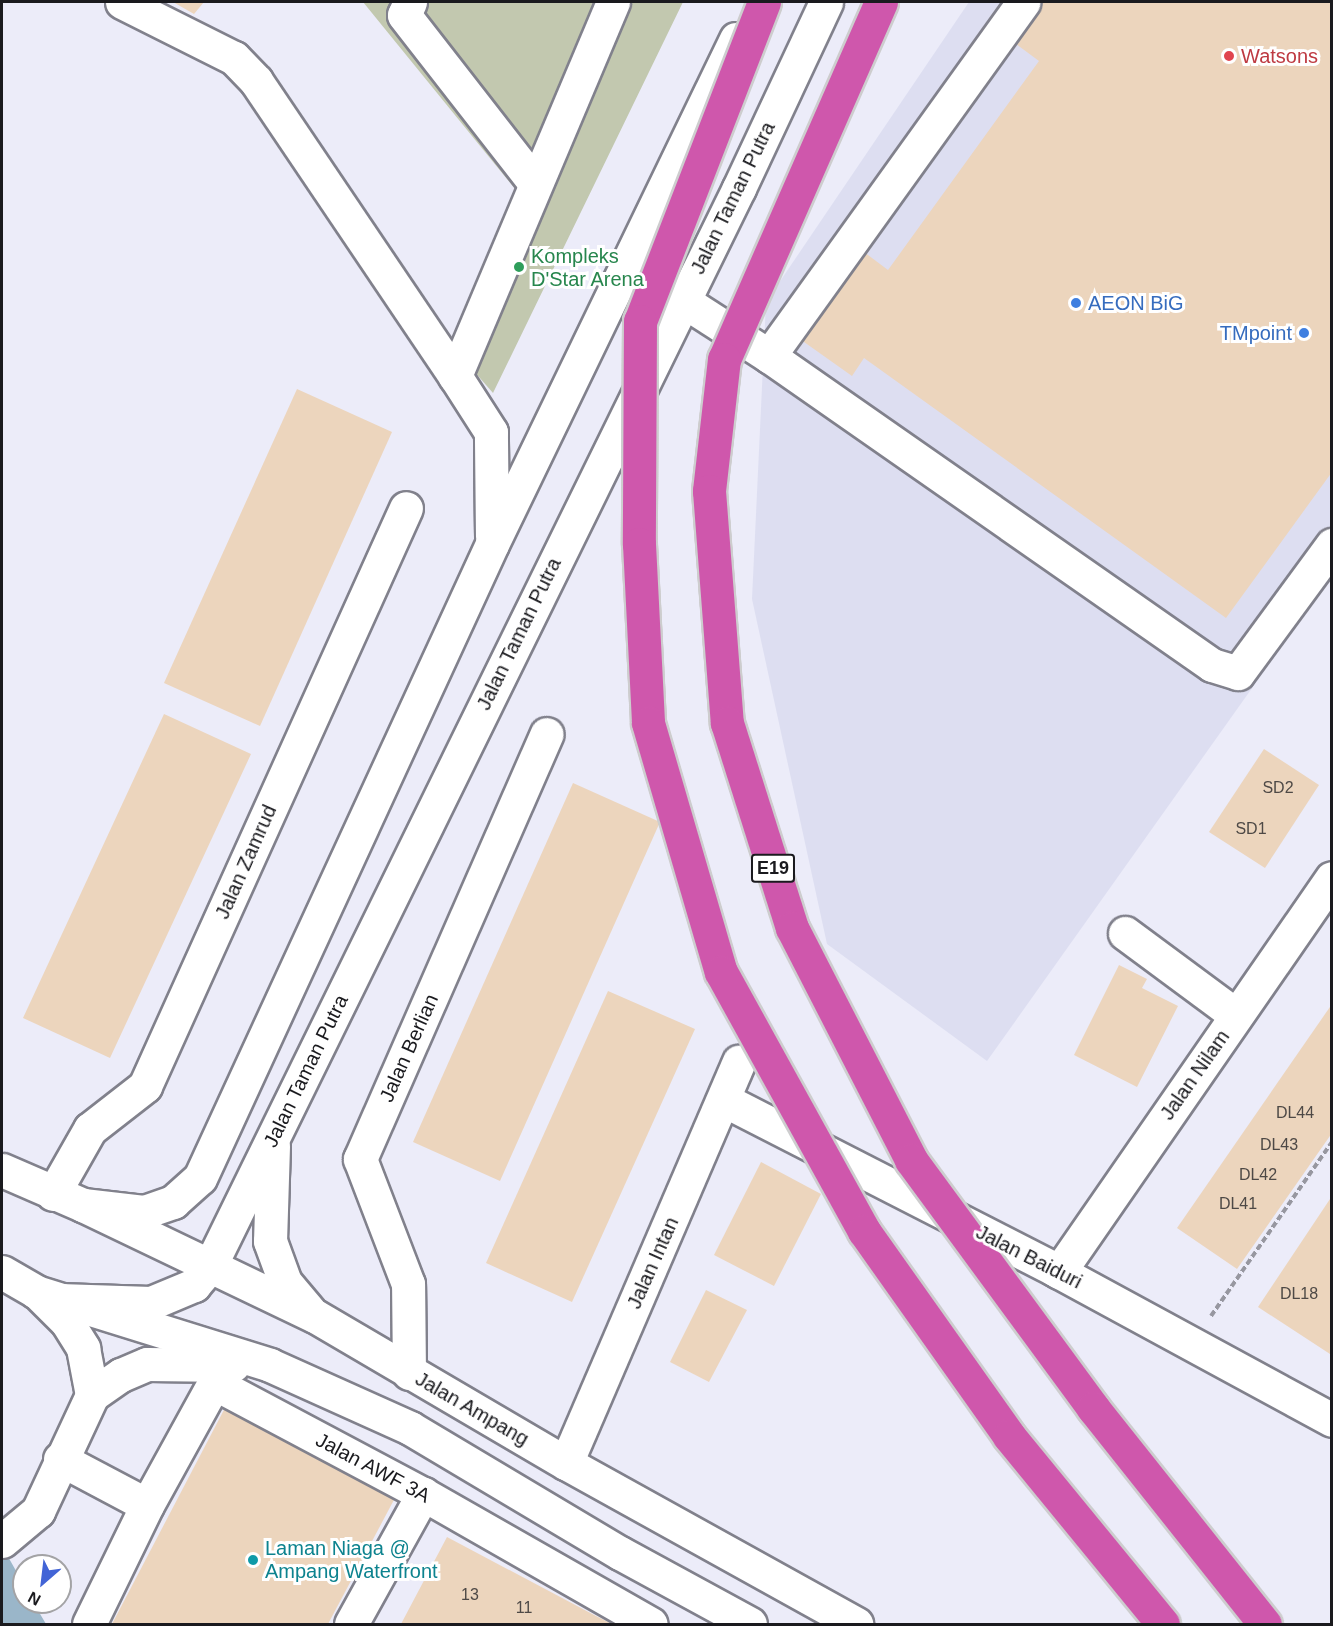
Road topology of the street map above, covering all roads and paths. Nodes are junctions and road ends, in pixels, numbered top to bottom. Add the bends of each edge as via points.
1 (122, 2) edge
2 (613, 2) edge
3 (754, 2) edge
4 (764, 2) edge
5 (826, 2) edge
6 (881, 2) edge
7 (1023, 2) edge
8 (402, 6) edge
9 (535, 183) junction
10 (626, 264) junction
11 (683, 300) junction
12 (770, 356) junction
13 (455, 376) junction
14 (406, 507) dead end
15 (492, 544) junction
16 (1332, 545) edge
17 (547, 734) dead end
18 (1329, 887) edge
19 (1125, 933) dead end
20 (1236, 1015) junction
21 (740, 1062) dead end
22 (724, 1100) junction
23 (273, 1137) junction
24 (1332, 1142) edge
25 (2, 1170) edge
26 (68, 1199) junction
27 (210, 1266) junction
28 (2, 1272) edge
29 (1059, 1272) junction
30 (47, 1296) junction
31 (315, 1317) junction
32 (1192, 1343) junction
33 (270, 1365) junction
34 (409, 1373) junction
35 (92, 1395) junction
36 (1332, 1420) edge
37 (60, 1459) junction
38 (566, 1463) junction
39 (423, 1494) junction
40 (147, 1505) junction
41 (2, 1541) edge
42 (90, 1624) edge
43 (351, 1624) edge
44 (651, 1624) edge
45 (750, 1624) edge
46 (856, 1624) edge
47 (1163, 1624) edge
48 (1265, 1624) edge

1 - 13 street via 234,58 256,81
2 - 9 street
3 - 10 street
4 - 47 highway, bridge via 640,321 639,544 648,723 721,972 864,1231 1009,1436
5 - 11 street, Jalan Taman Putra
6 - 48 highway, E19, bridge via 724,359 709,491 727,723 792,928 911,1160 1093,1408
7 - 12 street
8 - 9 street
9 - 13 street
10 - 11 street
10 - 15 street
11 - 12 street
11 - 23 street, Jalan Taman Putra
12 - 16 street via 1212,665 1238,674
13 - 15 street via 491,432
14 - 26 street, Jalan Zamrud via 145,1086 90,1129
15 - 26 street via 200,1178 173,1202 144,1212
17 - 34 street, Jalan Berlian via 360,1160 408,1284
18 - 20 street, Jalan Nilam
19 - 20 street
20 - 29 street, Jalan Nilam
21 - 22 street, Jalan Intan
22 - 29 street, Jalan Baiduri
22 - 38 street, Jalan Intan
23 - 27 street, Jalan Taman Putra
23 - 31 street via 270,1241 285,1282
24 - 32 path
25 - 26 street, Jalan Ampang
26 - 27 street, Jalan Ampang
27 - 30 street, Jalan Taman Putra via 194,1285 151,1303
27 - 31 street, Jalan Ampang
28 - 30 street
29 - 32 street, Jalan Baiduri
30 - 33 street
30 - 35 street via 83,1348
31 - 34 street, Jalan Ampang
32 - 36 street, Jalan Baiduri
33 - 35 street via 147,1364 121,1375
33 - 45 street via 410,1428 620,1553
34 - 38 street, Jalan Ampang
35 - 37 street
37 - 40 street
37 - 41 street via 38,1511
38 - 46 street, Jalan Ampang
39 - 40 street, Jalan AWF 3A via 214,1383
39 - 43 street
39 - 44 street, Jalan AWF 3A
40 - 42 street

